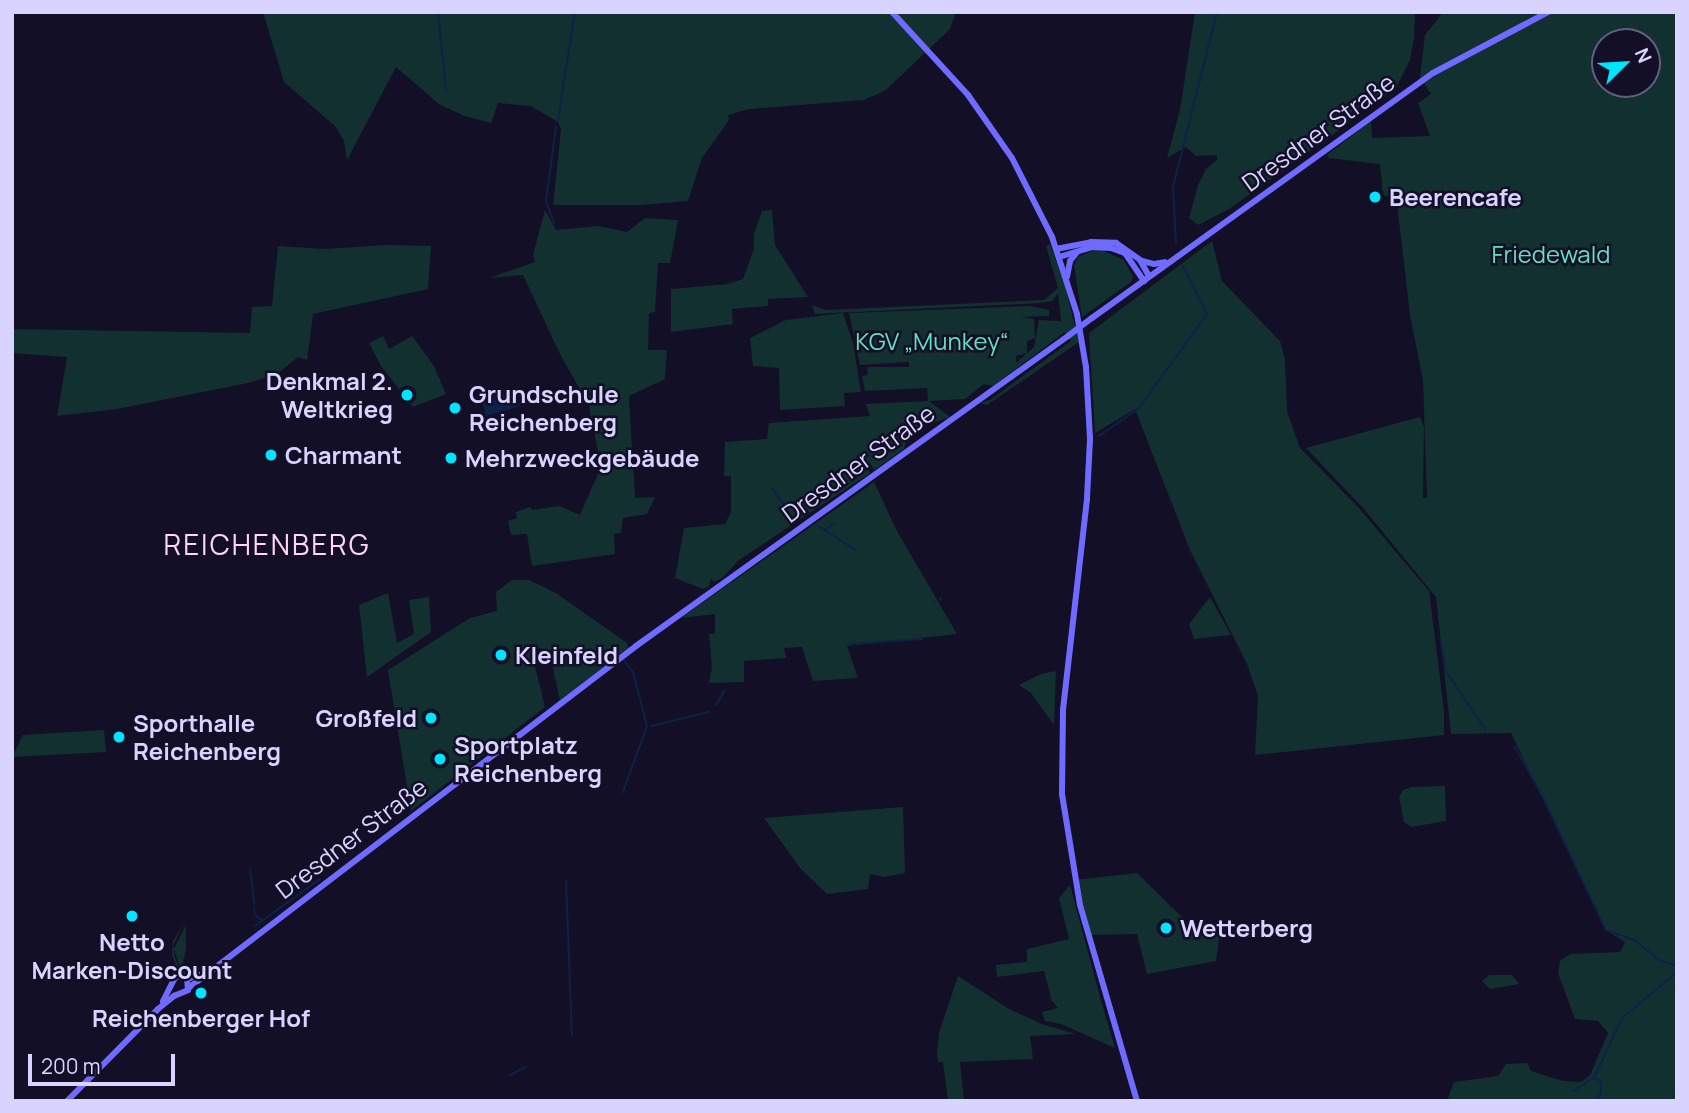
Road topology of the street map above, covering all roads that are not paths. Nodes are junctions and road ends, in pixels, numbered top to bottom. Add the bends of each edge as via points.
1 (892, 12) edge
2 (1548, 12) edge
3 (1056, 249) junction
4 (1080, 250) junction
5 (1177, 256) junction
6 (1059, 257) junction
7 (1140, 260) junction
8 (1066, 278) junction
9 (1147, 278) junction
10 (207, 971) junction
11 (187, 978) junction
12 (172, 987) junction
13 (190, 987) junction
14 (178, 994) junction
15 (158, 1009) junction
16 (67, 1101) edge
17 (1137, 1101) edge

1 - 3 main road via 988,121 1012,158
2 - 5 main road, Dresdner Straße via 1433,73
3 - 6 main road
3 - 7 main road via 1108,242 1124,246
4 - 6 main road
4 - 8 main road via 1070,261
4 - 9 main road via 1119,250
5 - 7 main road via 1154,264
5 - 9 main road, Dresdner Straße
6 - 8 main road
7 - 9 main road
8 - 17 main road via 1086,367 1090,439 1063,710 1062,794 1080,905
9 - 10 main road, Dresdner Straße, bridge via 636,646
10 - 11 main road, Dresdner Straße
10 - 13 main road, Dresdner Straße
11 - 12 main road, Dresdner Straße via 176,976
11 - 13 main road
12 - 14 main road
12 - 15 main road
13 - 14 main road, Dresdner Straße
14 - 15 main road
15 - 16 main road

